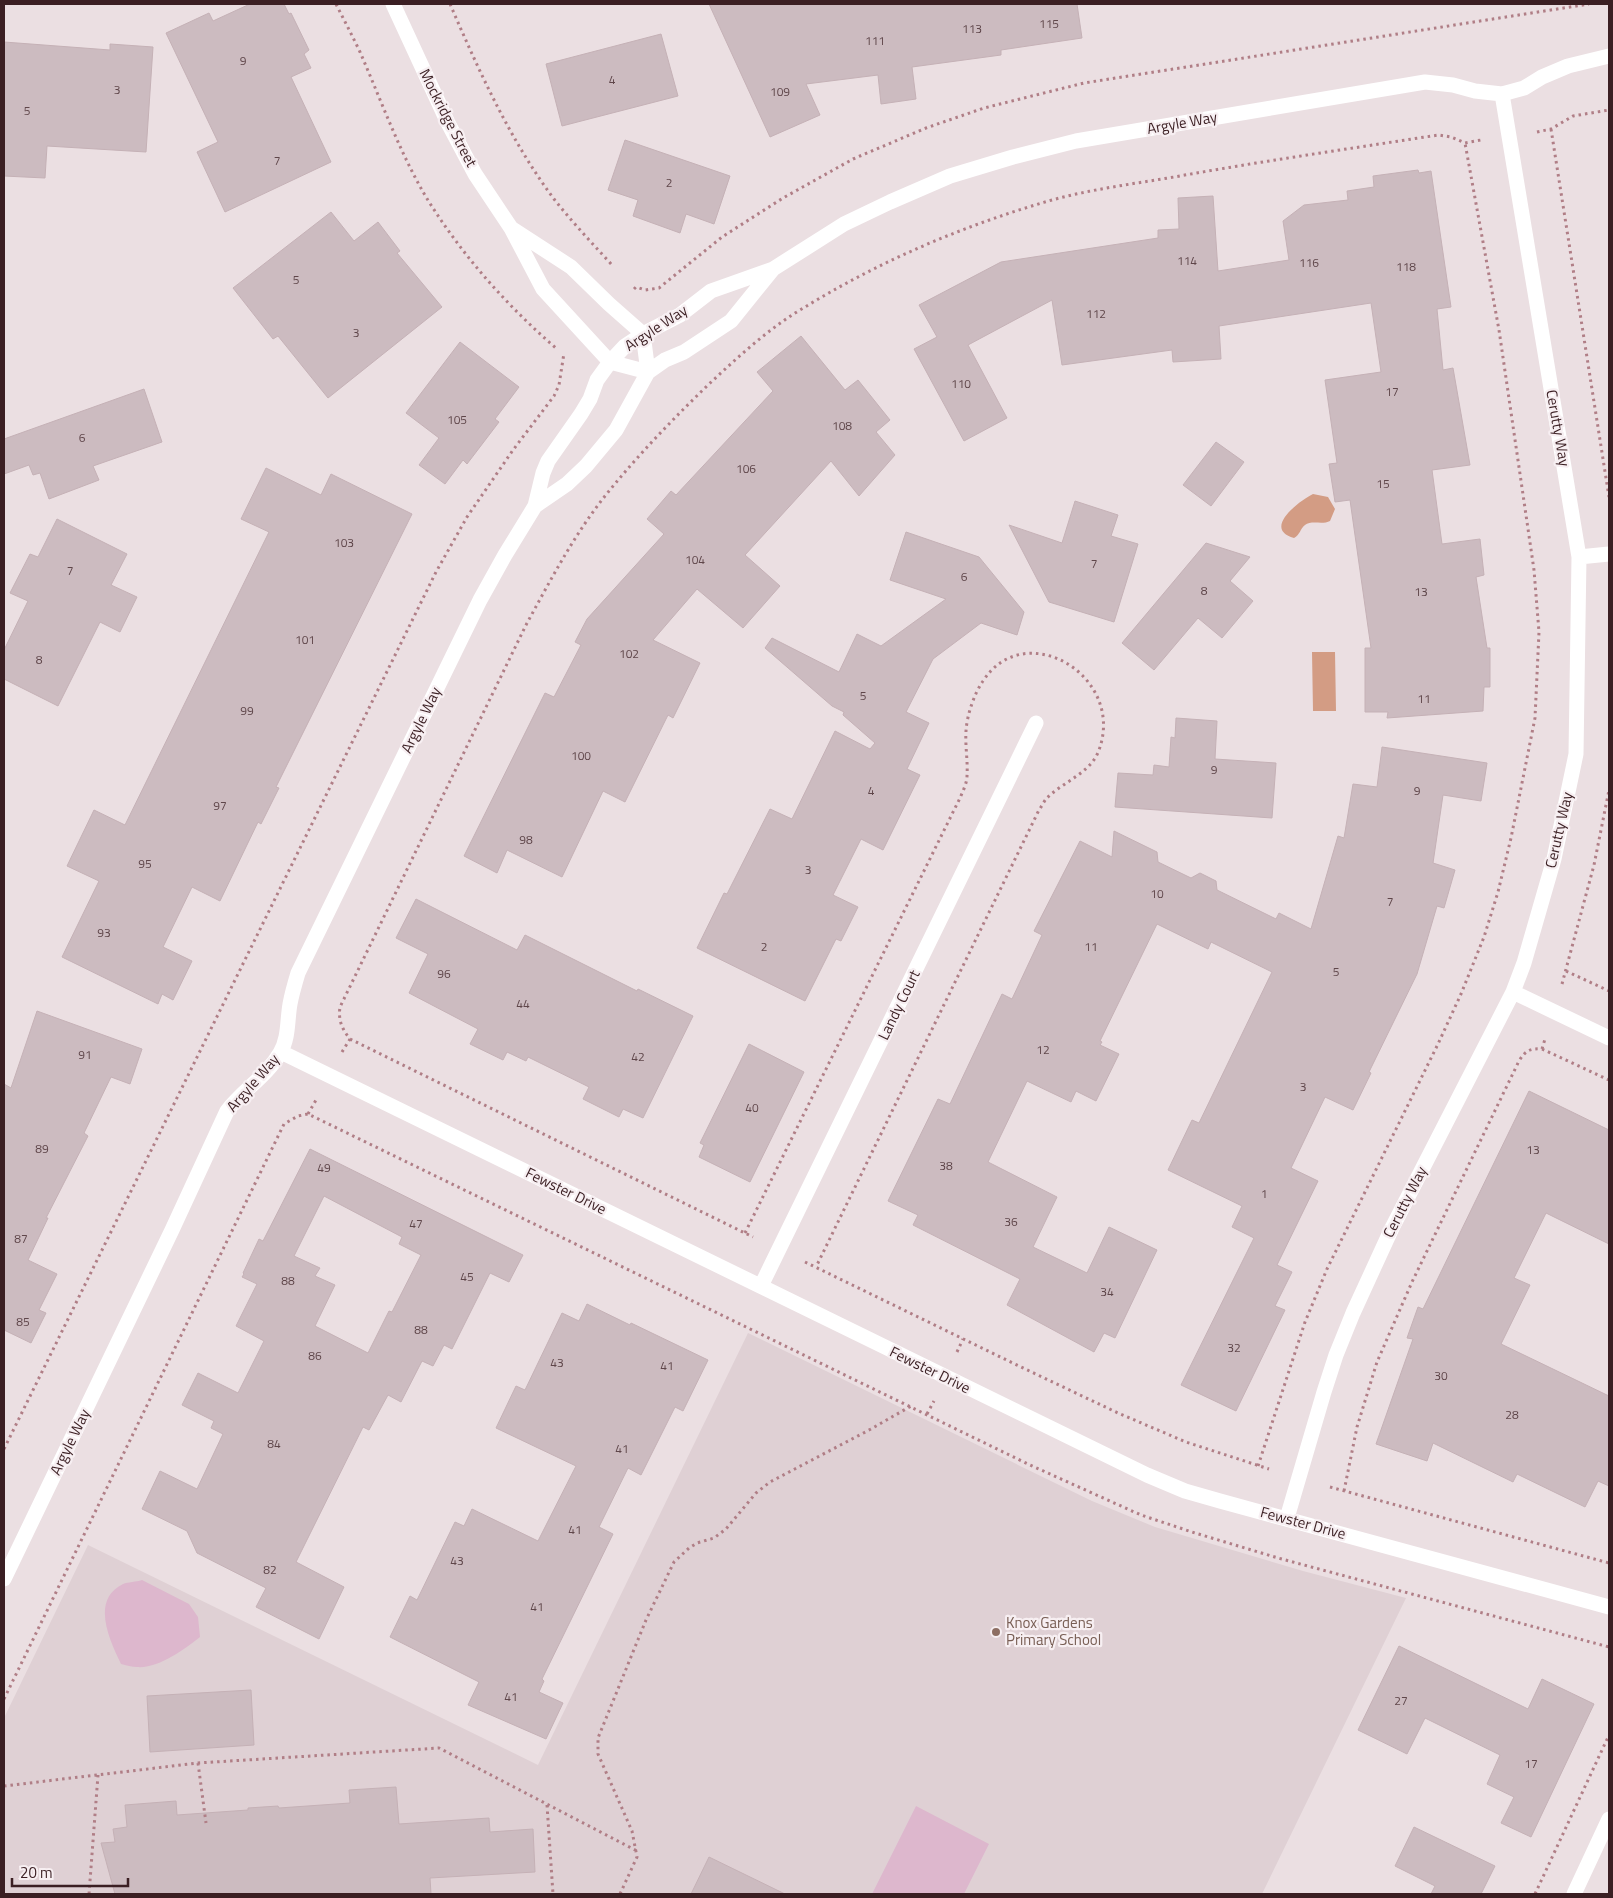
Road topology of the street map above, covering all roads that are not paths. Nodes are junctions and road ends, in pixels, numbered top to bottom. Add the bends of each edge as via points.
1 (392, 4) edge
2 (1609, 56) edge
3 (1502, 94) junction
4 (511, 228) junction
5 (773, 269) junction
6 (643, 334) junction
7 (610, 362) junction
8 (648, 372) junction
9 (535, 506) junction
10 (1609, 554) edge
11 (1579, 557) junction
12 (1036, 723) dead end
13 (1513, 992) junction
14 (1609, 1038) edge
15 (281, 1052) junction
16 (761, 1286) junction
17 (1287, 1518) junction
18 (4, 1579) edge
19 (1609, 1607) edge
20 (1609, 1819) edge
21 (1574, 1894) edge

1 - 4 street, Mockridge Street via 475,174
2 - 3 street, Argyle Way via 1568,66 1542,76 1524,88
3 - 5 street, Argyle Way via 1425,82 1076,141 950,176 844,224
3 - 11 street, Cerutty Way
4 - 6 street, Mockridge Street via 570,267
4 - 7 street, Mockridge Street via 543,289
5 - 6 street, Argyle Way via 711,291 680,314
5 - 8 street, Argyle Way via 731,320
6 - 7 street, Argyle Way via 624,346
6 - 8 street
7 - 8 street
7 - 9 street, Argyle Way via 597,380 582,414 548,461
8 - 9 street, Argyle Way via 616,430 586,466
9 - 15 street, Argyle Way via 480,600 298,973
10 - 11 street
11 - 13 street, Cerutty Way via 1576,754 1554,858
12 - 16 street, Landy Court
13 - 14 street
13 - 17 street, Cerutty Way via 1392,1228 1353,1313 1327,1382
15 - 16 street, Fewster Drive
15 - 18 street, Argyle Way via 227,1111
16 - 17 street, Fewster Drive via 1147,1475 1185,1491
17 - 19 street, Fewster Drive
20 - 21 street

